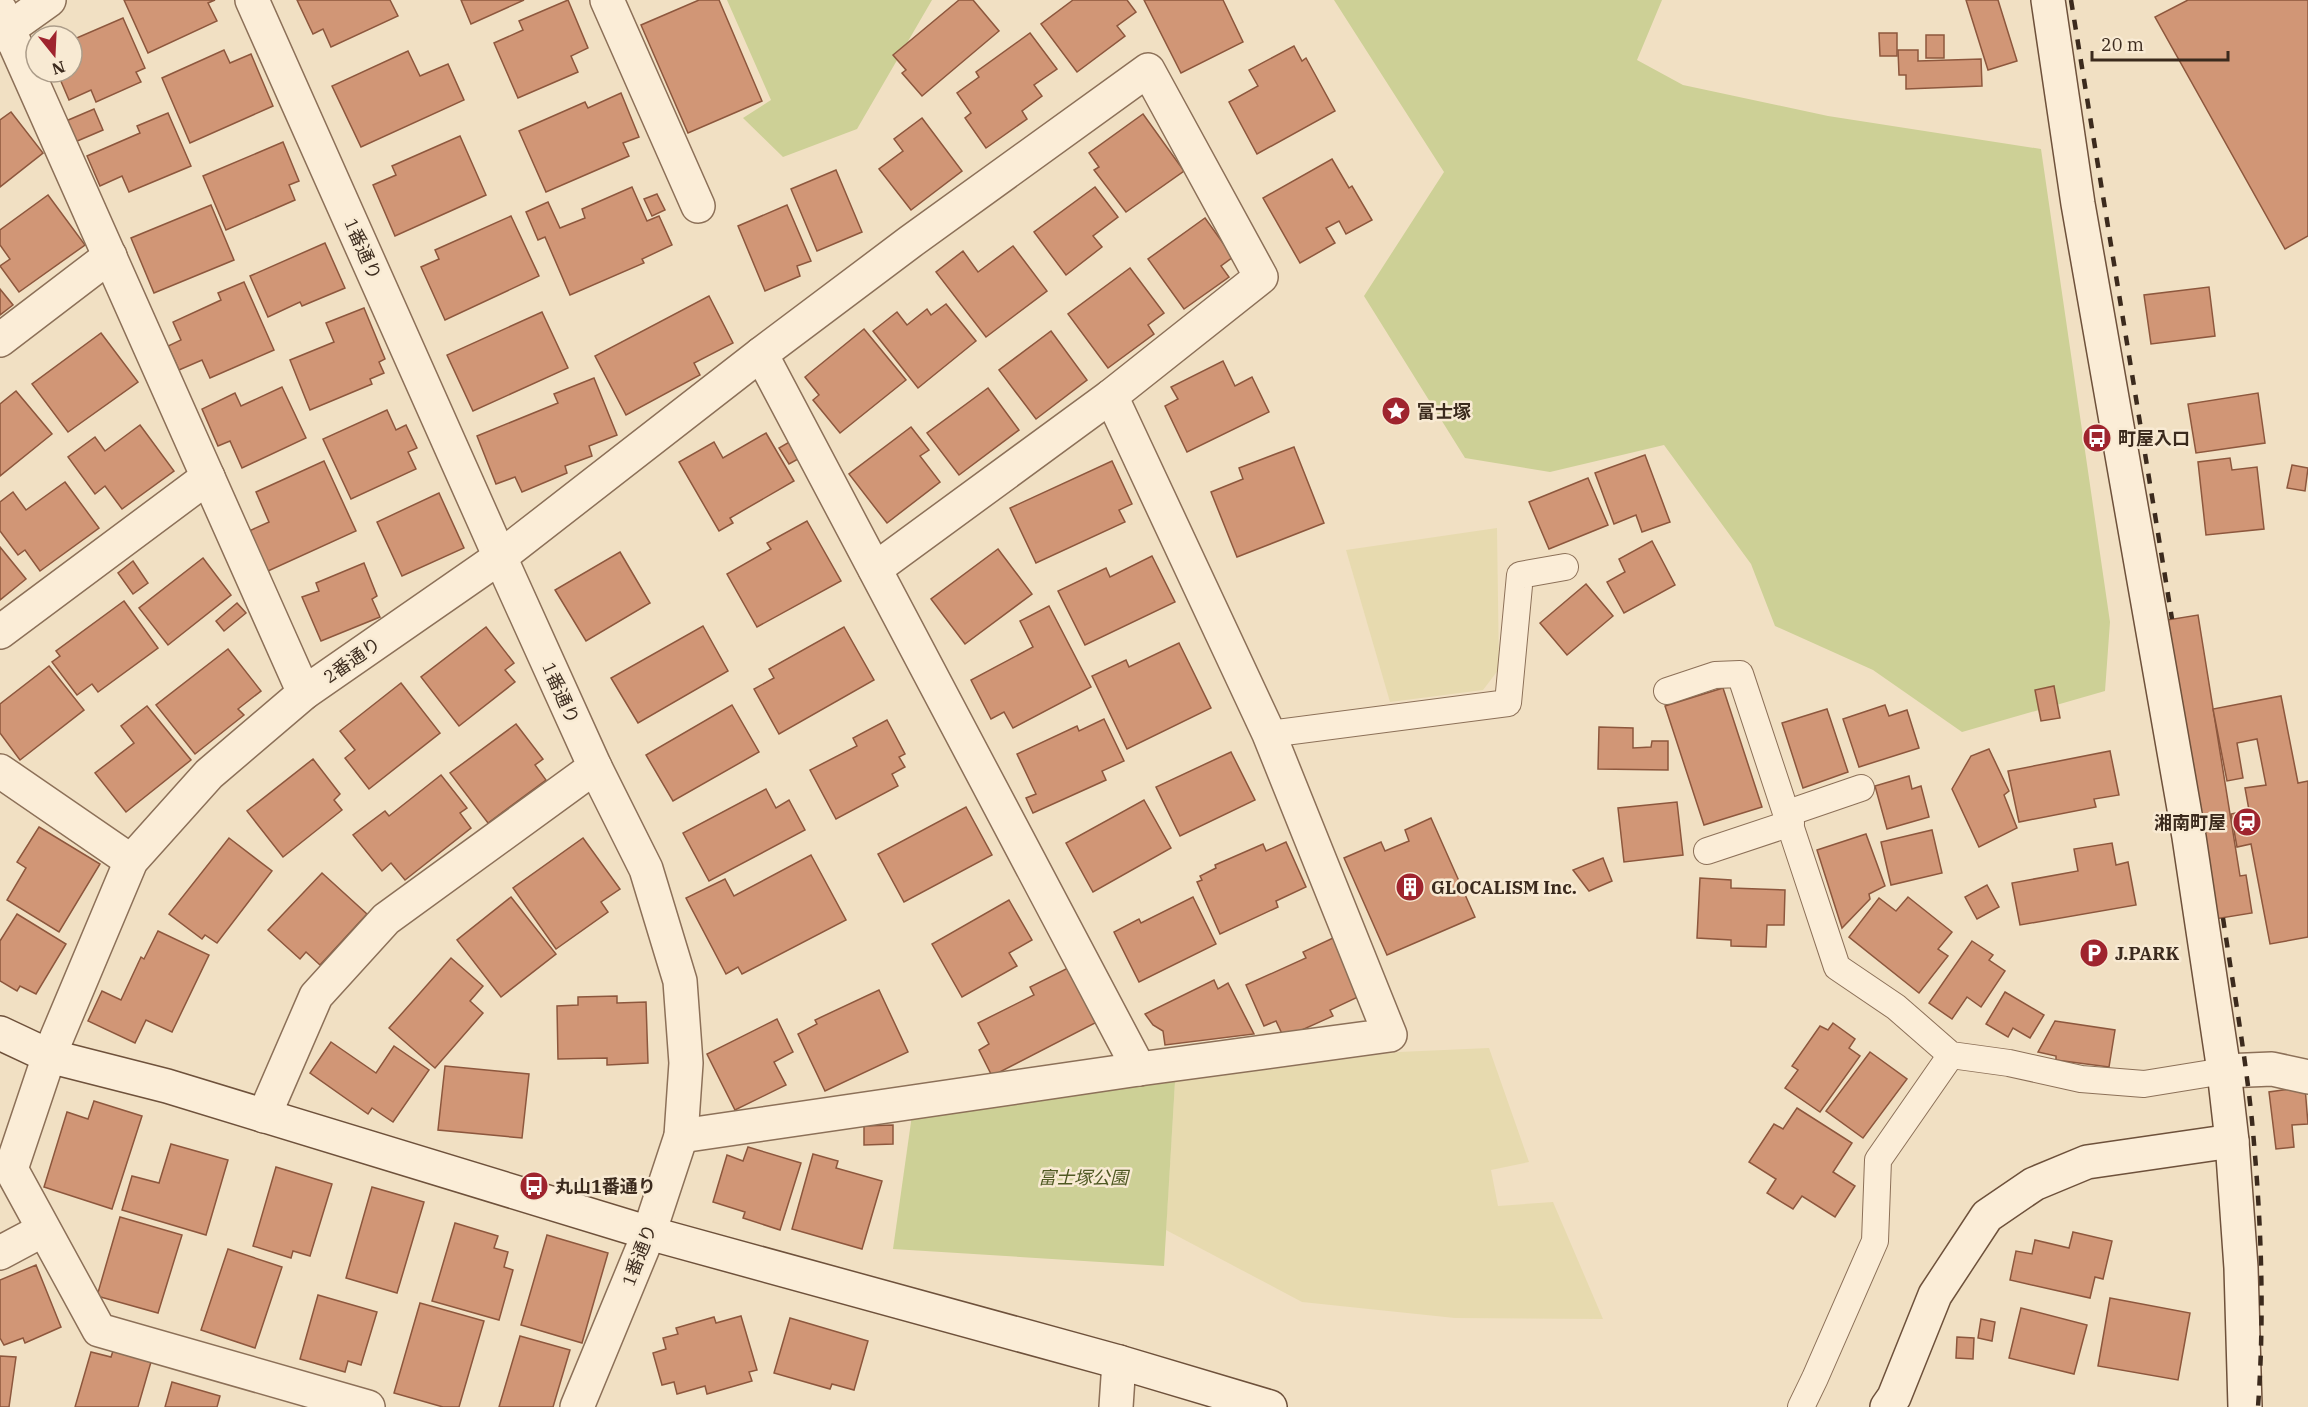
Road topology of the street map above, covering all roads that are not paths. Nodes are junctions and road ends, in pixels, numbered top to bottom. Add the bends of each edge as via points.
1 (49, 0) edge
2 (252, 0) edge
3 (607, 0) edge
4 (2048, 0) edge
5 (3, 24) edge
6 (698, 206) dead end
7 (110, 256) junction
8 (0, 340) edge
9 (761, 354) junction
10 (1111, 396) junction
11 (208, 477) junction
12 (500, 557) junction
13 (1565, 567) dead end
14 (875, 569) junction
15 (0, 632) edge
16 (1667, 691) dead end
17 (304, 693) junction
18 (1269, 734) junction
19 (595, 767) junction
20 (0, 771) edge
21 (1861, 788) dead end
22 (1789, 818) junction
23 (1707, 851) dead end
24 (131, 861) junction
25 (0, 1033) edge
26 (1951, 1055) junction
27 (49, 1056) junction
28 (1139, 1068) junction
29 (2224, 1071) junction
30 (2308, 1077) edge
31 (264, 1116) junction
32 (681, 1136) junction
33 (2232, 1141) junction
34 (44, 1230) junction
35 (649, 1233) junction
36 (0, 1253) edge
37 (1119, 1362) junction
38 (368, 1407) edge
39 (577, 1407) edge
40 (1116, 1407) edge
41 (1270, 1407) edge
42 (1801, 1407) edge
43 (1887, 1407) edge
44 (2245, 1407) edge

1 - 5 street
2 - 12 street, 1番通り
3 - 6 street
4 - 29 street via 2078,204 2189,837
5 - 7 street
7 - 8 street
7 - 11 street
9 - 10 street, 2番通り via 1148,70 1261,277
9 - 12 street, 2番通り
9 - 14 street
10 - 14 street
10 - 18 street
11 - 15 street
11 - 17 street
12 - 17 street, 2番通り
12 - 19 street, 1番通り
13 - 18 lane via 1520,574 1508,703
14 - 28 street
16 - 22 lane via 1715,675 1740,674
17 - 24 street, 2番通り via 209,774
18 - 28 street via 1390,1035
19 - 31 street via 386,919 316,996
19 - 32 street, 1番通り via 646,869 680,981 686,1063
20 - 24 street
21 - 22 lane
22 - 23 lane
22 - 26 lane via 1837,967 1896,1007
24 - 27 street, 2番通り
25 - 27 street
26 - 29 lane via 2082,1079 2144,1084
26 - 42 lane via 1878,1160 1875,1241
27 - 31 street via 168,1086
27 - 34 street, 2番通り via 11,1169
28 - 32 street
29 - 30 street via 2272,1069
29 - 33 street
31 - 35 street
32 - 35 street, 1番通り
33 - 43 street via 2087,1162 2034,1184 1987,1216 1935,1295
33 - 44 street
34 - 36 street
34 - 38 street, 2番通り via 99,1330
35 - 37 street
35 - 39 street, 1番通り
37 - 40 street
37 - 41 street

